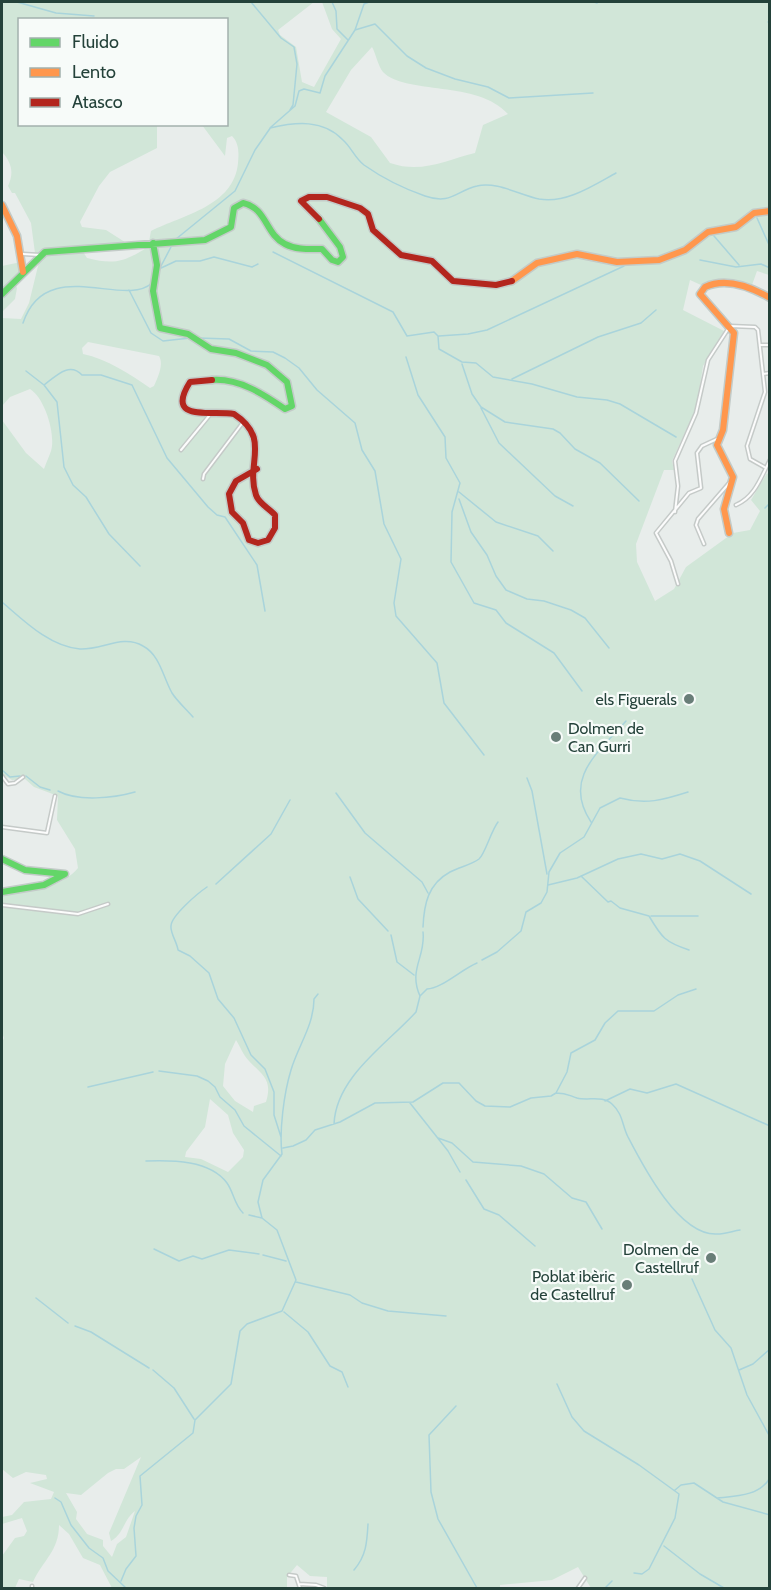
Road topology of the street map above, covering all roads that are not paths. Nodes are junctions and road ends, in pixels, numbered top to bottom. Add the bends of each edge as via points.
1 (2, 205) edge
2 (770, 211) edge
3 (153, 243) junction
4 (22, 253) junction
5 (40, 255) junction
6 (26, 265) junction
7 (2, 294) edge
8 (770, 298) edge
9 (730, 326) junction
10 (759, 345) junction
11 (770, 345) edge
12 (763, 374) junction
13 (770, 374) edge
14 (209, 412) junction
15 (244, 421) junction
16 (717, 438) junction
17 (181, 450) dead end
18 (770, 460) edge
19 (766, 468) junction
20 (257, 469) junction
21 (203, 479) dead end
22 (733, 479) junction
23 (736, 505) dead end
24 (675, 512) junction
25 (729, 533) dead end
26 (704, 544) dead end
27 (678, 584) dead end
28 (2, 776) edge
29 (23, 777) dead end
30 (55, 796) dead end
31 (2, 827) edge
32 (2, 859) edge
33 (2, 892) edge
34 (108, 904) dead end
35 (2, 905) edge
36 (289, 1575) dead end
37 (585, 1578) dead end
38 (299, 1584) junction
39 (300, 1588) edge
40 (324, 1588) edge
41 (578, 1588) edge

1 - 4 street via 2,214 13,226
2 - 3 street via 754,213 736,226 708,232 681,253 657,261 617,262 577,254 537,263 513,281 500,285 453,281 432,261 401,255 373,230 364,210 327,197 306,197 301,204 319,218 340,247 341,261 332,260 322,249 301,250 280,241 263,213 247,203 236,206 231,227 209,239
3 - 5 street
3 - 14 street via 158,265 153,291 160,328 189,334 211,349 236,352 267,365 290,389 292,406 285,409 234,381 190,382 183,393 185,408 194,415
4 - 5 street
4 - 6 street
5 - 6 street
6 - 7 street
8 - 9 street via 746,285 717,283 705,287 700,294 702,299
9 - 10 street via 757,328
9 - 16 street via 734,333 723,430
9 - 24 street via 708,360 696,413 675,461
10 - 11 street
10 - 12 street
12 - 13 street
12 - 19 street via 765,392 747,446 750,459
14 - 15 street via 222,411
14 - 17 street
15 - 20 street via 256,448
15 - 21 street
16 - 22 street via 718,453
16 - 24 street via 697,453 701,488 689,493
18 - 19 street
19 - 23 street via 753,492
20 - 20 street via 236,481 229,494 232,512 243,523 249,540 258,543 268,540 276,523 275,515 256,494
22 - 25 street via 724,508
22 - 26 street via 698,519 696,525
24 - 27 street via 656,535 671,561
28 - 29 street via 8,784
30 - 31 street via 47,833
32 - 33 street via 25,870 65,874 44,885
34 - 35 street via 78,914
36 - 38 street via 296,1576
37 - 41 street
38 - 39 street
38 - 40 street

